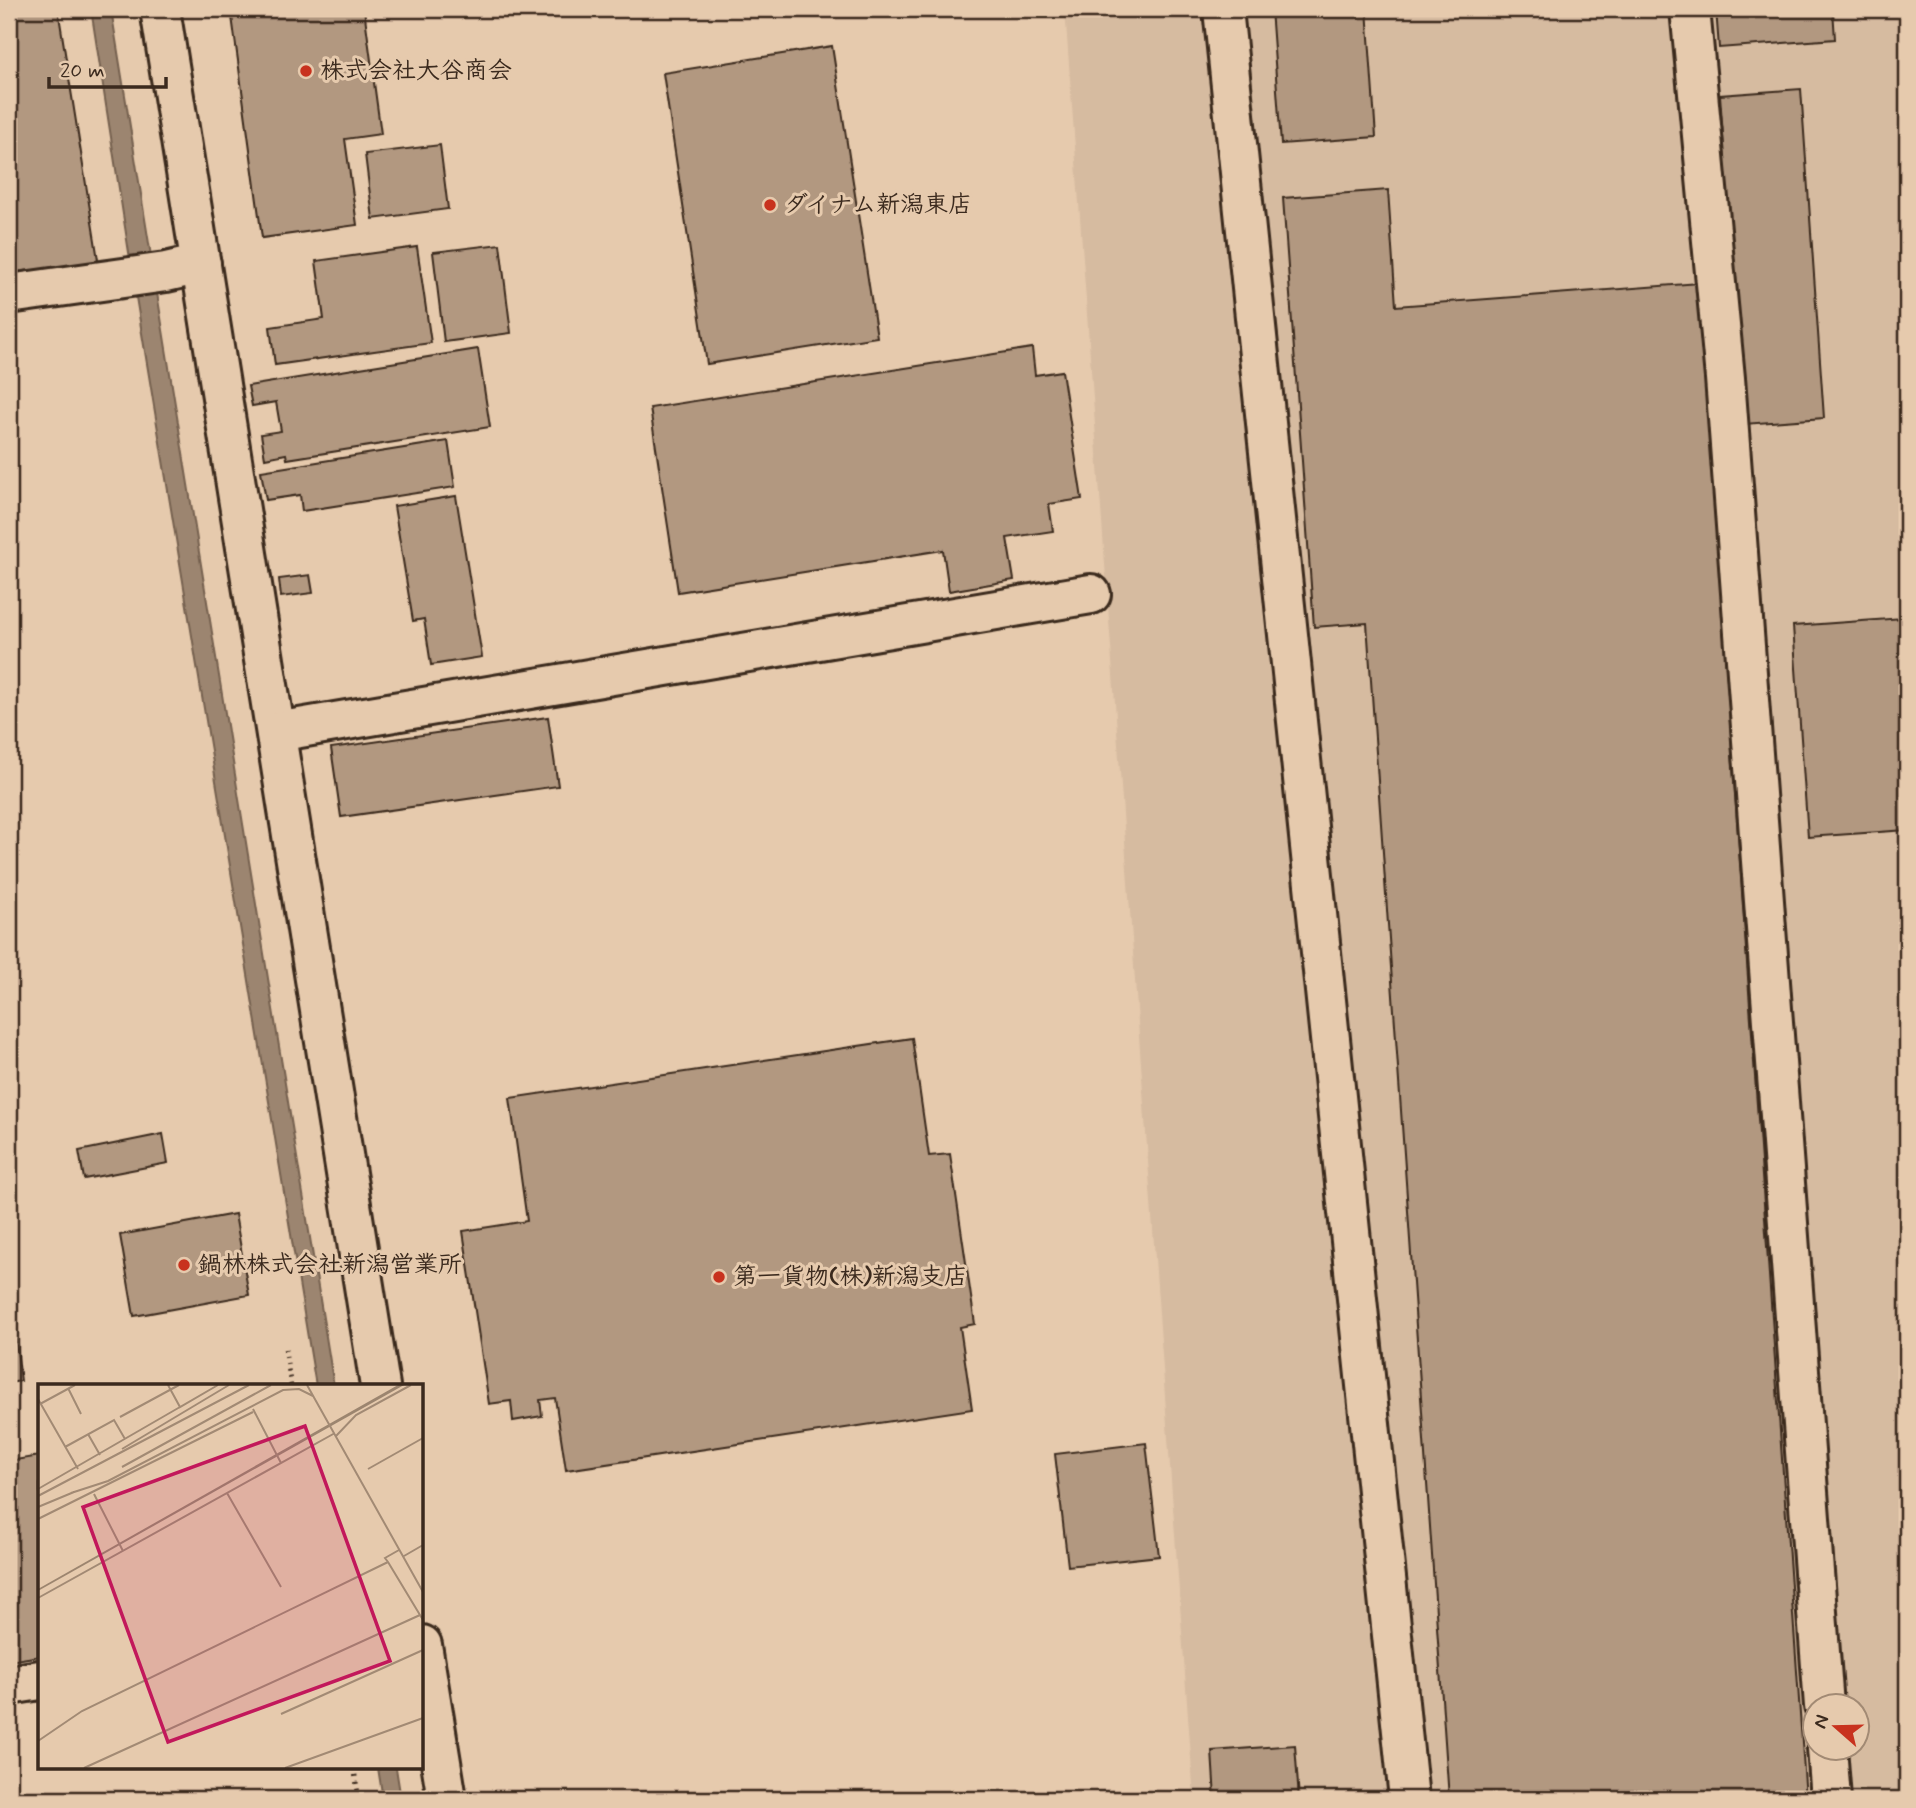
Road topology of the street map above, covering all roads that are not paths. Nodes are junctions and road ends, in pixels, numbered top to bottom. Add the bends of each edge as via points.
1 (160, 9) edge
2 (1223, 9) edge
3 (1690, 9) edge
4 (183, 268) junction
5 (9, 294) edge
6 (1091, 594) dead end
7 (275, 732) junction
8 (380, 1384) edge
9 (424, 1657) edge
10 (38, 1681) edge
11 (9, 1685) edge
12 (1823, 1692) edge
13 (1828, 1762) edge
14 (447, 1799) edge
15 (1409, 1799) edge
16 (1831, 1799) edge

1 - 4 street
2 - 15 street
3 - 12 street via 1725,378
4 - 5 street
4 - 7 street
6 - 7 street
7 - 8 street
9 - 14 street
10 - 11 street
13 - 16 street

